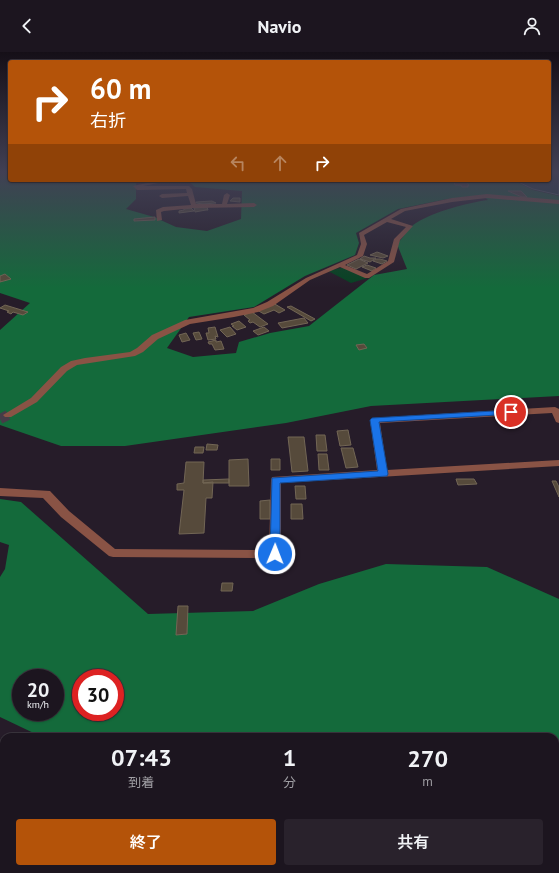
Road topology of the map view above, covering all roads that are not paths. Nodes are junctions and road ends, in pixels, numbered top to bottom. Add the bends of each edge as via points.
1 (158, 211) edge
2 (400, 211) edge
3 (159, 220) dead end
4 (387, 220) junction
5 (340, 265) junction
6 (8, 415) tunnel mouth
7 (559, 420) edge
8 (559, 464) edge
9 (383, 474) junction
10 (0, 492) edge

1 - 3 street
2 - 4 street
4 - 5 street via 364,231 361,234 364,244 360,256
4 - 5 street via 410,226 397,239 391,262 367,277
5 - 6 street via 308,279 270,304 255,310 234,316 188,322 155,337 132,354 92,358 74,363 64,369 34,400
7 - 9 street via 554,410 375,420
8 - 9 street
9 - 10 street via 276,480 275,554 113,553 65,514 46,494

